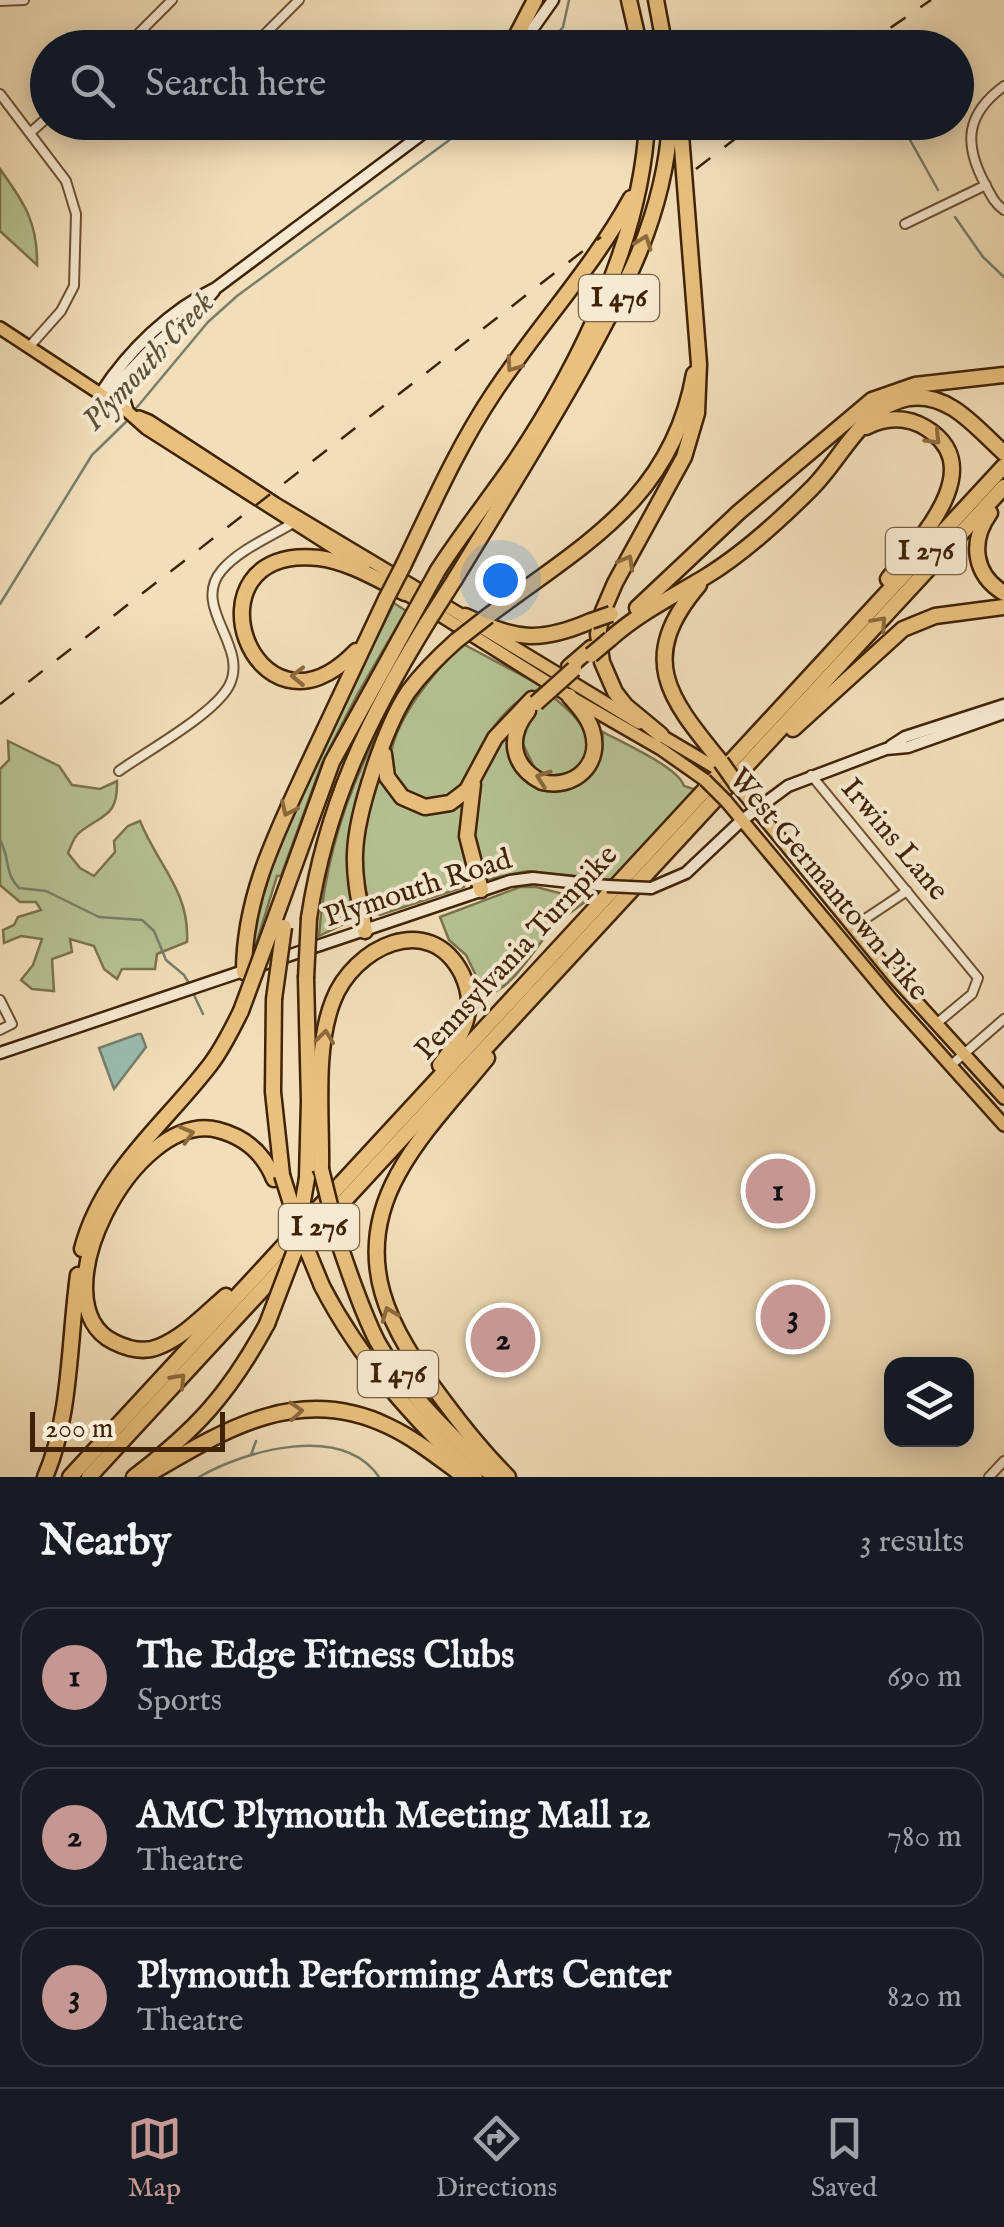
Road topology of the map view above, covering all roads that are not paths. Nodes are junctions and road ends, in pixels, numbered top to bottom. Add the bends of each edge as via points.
1 (24, 0) edge
2 (172, 0) edge
3 (299, 0) edge
4 (534, 0) edge
5 (553, 0) edge
6 (629, 0) edge
7 (656, 0) edge
8 (0, 1) edge
9 (142, 30) edge
10 (269, 30) edge
11 (519, 30) edge
12 (531, 30) edge
13 (636, 30) edge
14 (662, 30) edge
15 (1004, 86) edge
16 (0, 94) edge
17 (974, 125) edge
18 (30, 131) edge
19 (37, 140) edge
20 (414, 140) edge
21 (645, 140) edge
22 (669, 140) edge
23 (681, 140) edge
24 (971, 140) edge
25 (642, 172) junction
26 (986, 185) junction
27 (1004, 210) edge
28 (905, 224) dead end
29 (216, 288) junction
30 (0, 328) edge
31 (697, 337) junction
32 (29, 347) junction
33 (1004, 375) edge
34 (119, 384) junction
35 (889, 392) junction
36 (101, 394) junction
37 (132, 414) junction
38 (548, 418) junction
39 (985, 431) junction
40 (850, 441) junction
41 (1004, 443) edge
42 (1004, 454) edge
43 (1004, 466) edge
44 (1004, 487) edge
45 (1004, 496) edge
46 (293, 523) junction
47 (673, 574) junction
48 (706, 577) junction
49 (405, 593) junction
50 (1004, 594) edge
51 (1004, 607) edge
52 (465, 616) junction
53 (374, 626) junction
54 (846, 635) junction
55 (609, 636) junction
56 (568, 696) junction
57 (534, 701) junction
58 (1004, 705) edge
59 (1004, 713) edge
60 (390, 730) junction
61 (661, 735) junction
62 (886, 750) junction
63 (718, 765) junction
64 (119, 771) dead end
65 (476, 774) junction
66 (811, 775) junction
67 (740, 789) joint
68 (756, 809) junction
69 (694, 821) junction
70 (742, 821) junction
71 (481, 890) junction
72 (907, 891) junction
73 (278, 927) junction
74 (852, 927) junction
75 (365, 931) junction
76 (244, 972) junction
77 (550, 978) junction
78 (0, 1000) edge
79 (1004, 1019) edge
80 (936, 1024) junction
81 (0, 1030) edge
82 (0, 1053) edge
83 (964, 1054) junction
84 (950, 1066) junction
85 (1004, 1098) edge
86 (309, 1100) junction
87 (412, 1107) junction
88 (1004, 1125) edge
89 (321, 1169) junction
90 (278, 1177) junction
91 (268, 1260) junction
92 (1004, 1460) edge
93 (44, 1477) edge
94 (70, 1477) edge
95 (89, 1477) edge
96 (134, 1477) edge
97 (144, 1477) edge
98 (465, 1477) edge
99 (475, 1477) edge
100 (494, 1477) edge
101 (508, 1477) edge
102 (989, 1477) edge

1 - 8 street
2 - 9 street
3 - 10 street
4 - 11 highway
5 - 12 main road
6 - 13 highway
7 - 14 highway
15 - 17 street via 983,102
16 - 18 street
19 - 32 street via 66,182 76,214 76,249 74,286
20 - 29 main road
21 - 25 highway, I 476
38 -> 22 highway, I 476 via 634,269 668,166
23 - 31 highway
24 - 26 street
25 - 38 highway, I 476 via 606,287
25 -> 53 highway, bridge via 604,243 474,425
26 - 27 street
26 - 28 street
29 - 34 main road
29 - 36 main road via 148,337
30 - 32 main road, West Germantown Pike
31 - 60 highway, bridge via 684,412 649,484 597,534 456,641 416,682
61 -> 31 highway via 615,692 599,651 599,623 684,458 700,391
32 - 36 main road, West Germantown Pike
33 - 35 highway
34 - 36 main road
34 - 37 main road
35 - 39 highway via 946,396
35 - 47 highway via 790,468
36 - 37 main road, West Germantown Pike
37 - 46 main road, West Germantown Pike
37 - 52 main road, West Germantown Pike
38 - 73 highway, I 476, bridge via 438,570 342,741 302,840
38 - 86 highway, I 476, bridge via 349,766 325,836 309,918
39 - 40 highway via 949,405 913,398 876,412
39 - 41 highway
39 - 42 highway
40 - 48 highway via 809,491
40 -> 54 highway via 880,421 916,423 942,444 952,480 941,509
43 - 54 highway, Pennsylvania Turnpike / I 276
69 -> 44 highway, Pennsylvania Turnpike / I 276
45 - 50 highway via 984,522 976,549 982,573
46 - 49 main road, West Germantown Pike
46 - 64 street via 224,568 212,584 235,670 228,689
47 - 52 highway, bridge via 641,600 550,636 501,632
47 - 55 highway
48 - 55 highway
48 - 63 highway via 673,624 664,665 680,711
53 -> 49 highway via 340,666 296,679 258,660 245,641 240,612 254,580 296,558 341,563
49 - 56 main road, West Germantown Pike
51 - 69 highway via 935,616 894,635
52 - 61 main road, West Germantown Pike
53 -> 76 highway via 269,849 251,906
54 - 87 highway, Pennsylvania Turnpike / I 276
55 - 57 highway, bridge
56 -> 57 highway via 587,718 595,744 586,769 562,784 532,777 515,755 515,731
56 - 70 main road, West Germantown Pike, bridge via 705,780
57 - 65 highway via 495,738
58 - 62 main road, Plymouth Road via 906,737
59 - 62 main road, Plymouth Road
60 - 65 highway via 385,770 407,800 432,807 450,803
60 - 75 highway via 356,833
61 - 63 main road, West Germantown Pike
62 - 66 main road, Plymouth Road
63 - 67 highway, bridge
65 - 71 highway via 466,836
66 - 68 main road, Plymouth Road
66 - 72 street, Irwins Lane
67 - 68 main road, West Germantown Pike
68 - 70 main road, Plymouth Road
68 - 74 main road, West Germantown Pike
69 - 77 highway, Pennsylvania Turnpike / I 276
70 - 71 main road, Plymouth Road, bridge via 686,873 650,888 521,878
70 - 84 main road, West Germantown Pike
71 - 75 main road, Plymouth Road
72 - 74 street
72 - 80 street, Irwins Lane via 978,978 972,994
73 - 90 highway, bridge
73 - 93 highway, bridge via 212,1062 116,1175 92,1220 78,1270 59,1440
74 - 80 main road, West Germantown Pike
75 - 76 main road, Plymouth Road
76 - 82 main road, Plymouth Road
95 -> 77 highway, Pennsylvania Turnpike / I 276
101 -> 77 highway via 396,1332 378,1274 379,1237 388,1195 409,1155
78 - 81 street via 12,1024
79 - 83 street
80 - 83 main road, West Germantown Pike
83 - 84 street
83 - 85 main road, West Germantown Pike
84 - 88 main road, West Germantown Pike
86 - 89 highway, I 476
86 - 96 highway, bridge via 307,1178 294,1254 267,1324 213,1409
89 -> 87 highway via 323,1048 331,1005 365,957 405,940 446,953 469,997 461,1034
87 - 91 highway, Pennsylvania Turnpike / I 276
89 - 100 highway, I 476, bridge via 340,1246 377,1340 425,1409
91 -> 90 highway via 159,1346 123,1346 91,1320 85,1289 92,1246 110,1205 151,1151 187,1132 221,1131 256,1150
90 - 99 highway, I 476, bridge via 296,1239 365,1359
91 - 94 highway, Pennsylvania Turnpike / I 276
92 - 102 street
97 -> 98 highway via 248,1420 317,1410 388,1426

